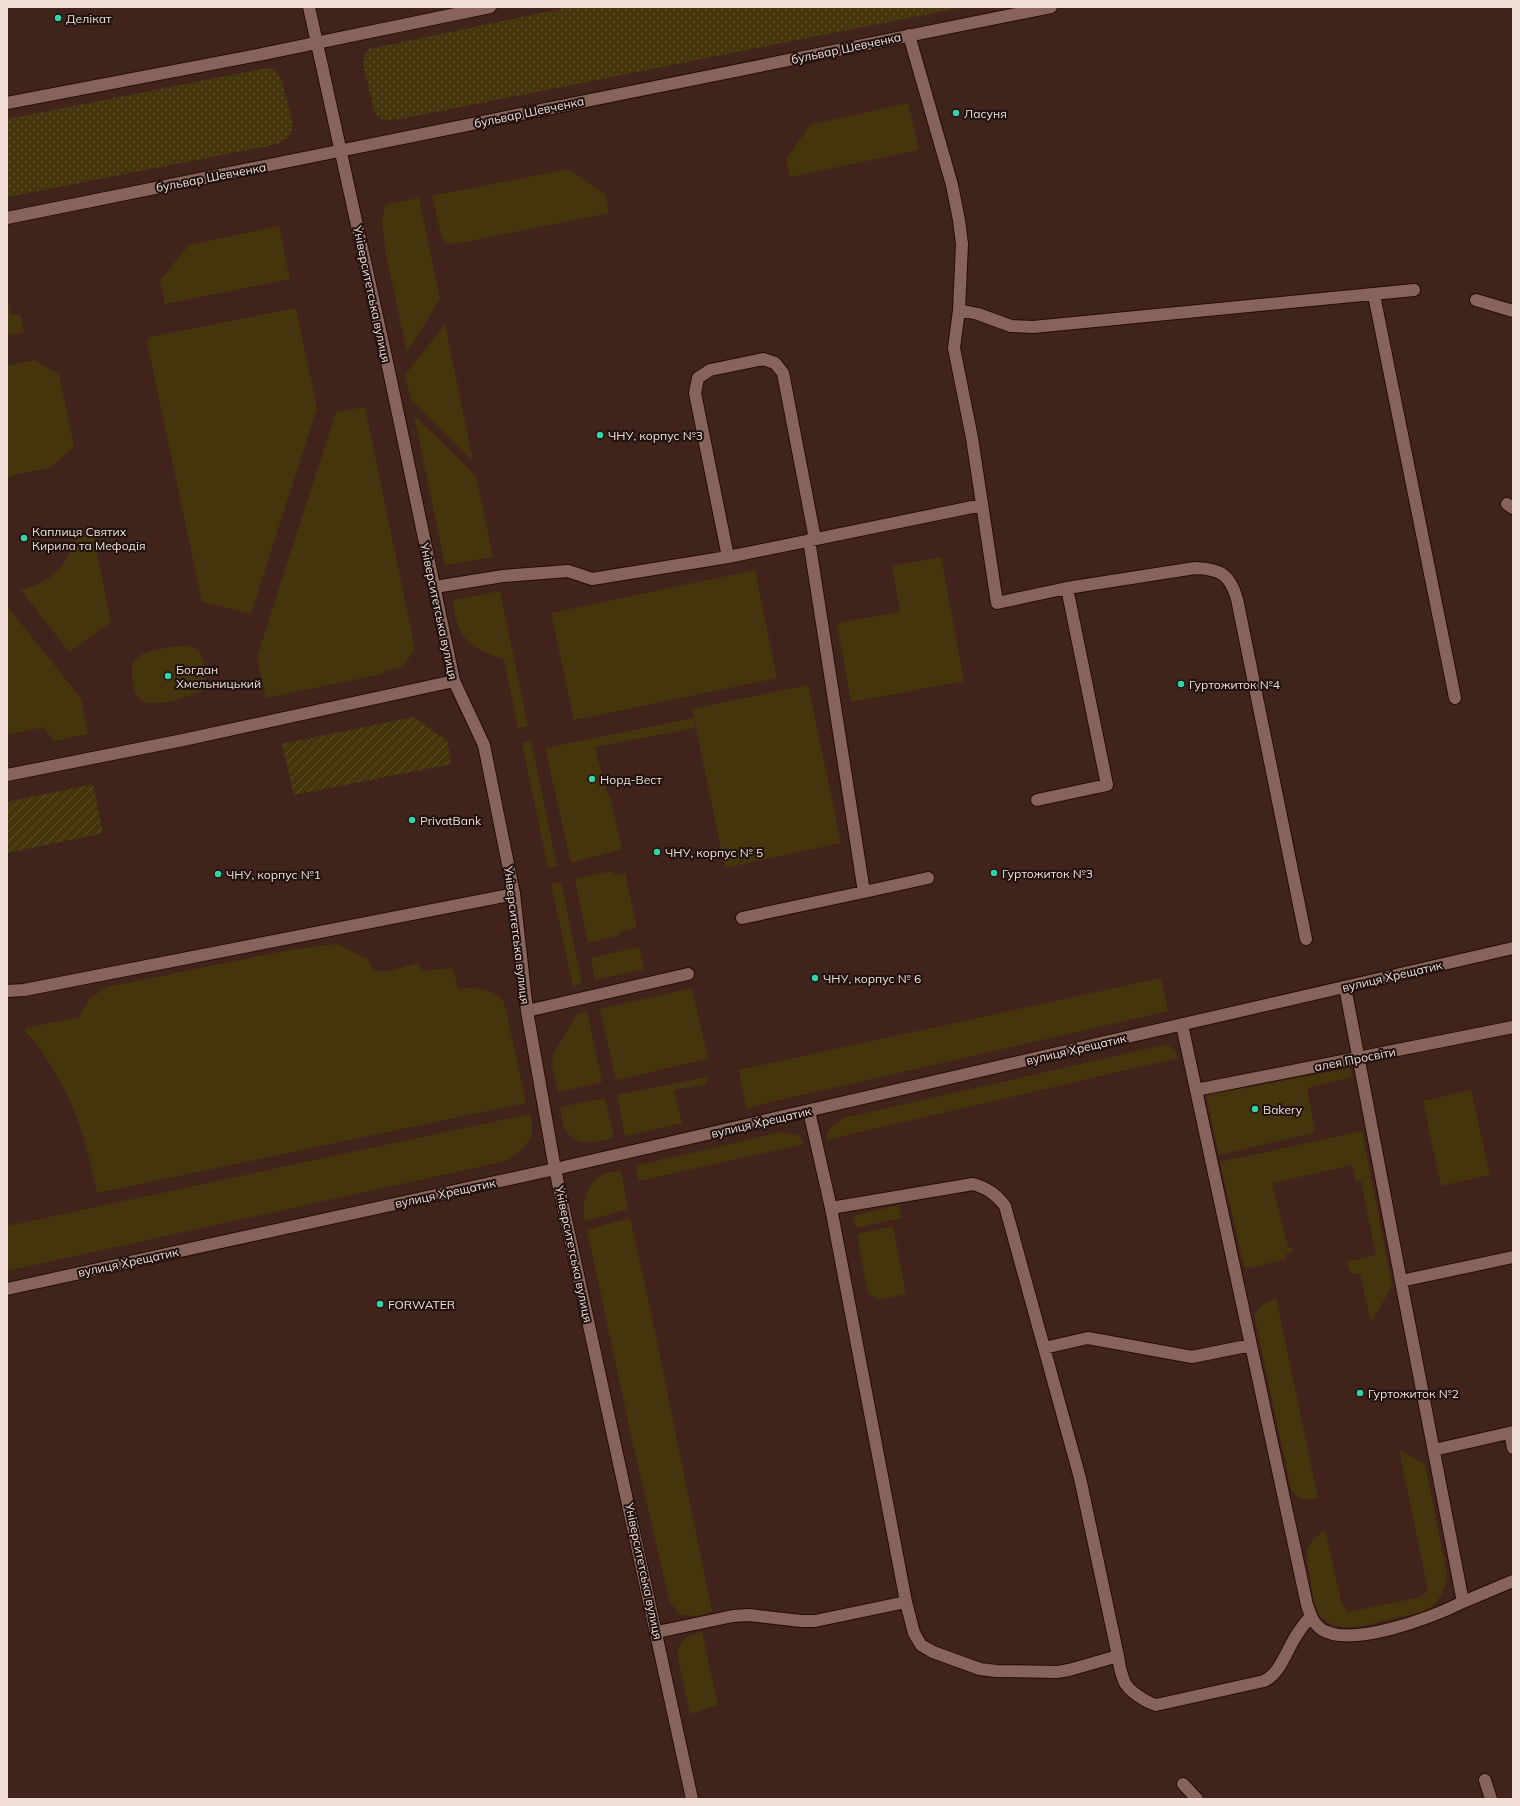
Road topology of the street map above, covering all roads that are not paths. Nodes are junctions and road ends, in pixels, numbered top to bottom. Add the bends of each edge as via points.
1 (309, 7) edge
2 (490, 7) edge
3 (1051, 7) edge
4 (909, 35) junction
5 (316, 42) junction
6 (7, 103) edge
7 (341, 151) junction
8 (7, 218) edge
9 (1414, 290) dead end
10 (1374, 295) junction
11 (1476, 300) dead end
12 (959, 310) junction
13 (1513, 311) edge
14 (982, 505) junction
15 (812, 540) junction
16 (728, 558) junction
17 (435, 587) junction
18 (1067, 588) junction
19 (454, 682) junction
20 (1455, 698) dead end
21 (7, 775) edge
22 (1037, 800) dead end
23 (928, 878) dead end
24 (864, 892) junction
25 (514, 894) junction
26 (742, 918) dead end
27 (1306, 939) dead end
28 (1513, 948) edge
29 (688, 974) dead end
30 (1345, 987) junction
31 (7, 991) edge
32 (527, 1011) junction
33 (1182, 1025) junction
34 (1513, 1027) edge
35 (1359, 1058) junction
36 (1196, 1090) junction
37 (809, 1110) junction
38 (555, 1169) junction
39 (831, 1208) junction
40 (1513, 1257) edge
41 (1401, 1281) junction
42 (7, 1289) edge
43 (1251, 1345) junction
44 (1044, 1348) junction
45 (1511, 1432) edge
46 (1513, 1448) edge
47 (1434, 1450) junction
48 (1513, 1581) edge
49 (906, 1602) junction
50 (1462, 1602) junction
51 (1311, 1616) junction
52 (657, 1632) junction
53 (1118, 1656) junction
54 (1485, 1780) dead end
55 (1183, 1784) dead end
56 (692, 1799) edge
57 (1197, 1799) edge
58 (1491, 1799) edge

1 - 5 street, Університетська вулиця
2 - 5 street
3 - 4 street, бульвар Шевченка
4 - 7 street, бульвар Шевченка
4 - 12 street via 952,185 959,220 962,244
5 - 6 street
5 - 7 street, Університетська вулиця
7 - 8 street, бульвар Шевченка
7 - 17 street, Університетська вулиця
9 - 10 street
10 - 12 street via 1030,327 1011,326
10 - 20 street
11 - 13 street
12 - 14 street via 954,348
14 - 15 street
14 - 18 street via 997,603
15 - 16 street
15 - 16 street via 783,373 775,363 763,359 710,370 698,378 695,393
15 - 24 street
16 - 17 street via 592,579 568,571 503,576
17 - 19 street, Університетська вулиця
18 - 22 street via 1107,785
18 - 27 street via 1195,568 1209,569 1222,574 1233,584
19 - 21 street
19 - 25 street, Університетська вулиця via 484,745
23 - 24 street
24 - 26 street
25 - 31 street via 24,990
25 - 32 street, Університетська вулиця
28 - 30 street, вулиця Хрещатик
29 - 32 street
30 - 33 street, вулиця Хрещатик
30 - 35 street
32 - 38 street, Університетська вулиця
33 - 36 street
33 - 37 street, вулиця Хрещатик
34 - 35 street, алея Просвіти
35 - 36 street, алея Просвіти
35 - 41 street
36 - 43 street
37 - 38 street, вулиця Хрещатик
37 - 39 street
38 - 42 street, вулиця Хрещатик
38 - 52 street, Університетська вулиця
39 - 44 street via 956,1185 973,1184 985,1187 997,1195 1005,1206
39 - 49 street
40 - 41 street
41 - 47 street
43 - 44 street via 1192,1357 1088,1338
43 - 51 street
44 - 53 street via 1080,1478
45 - 46 street
45 - 47 street
47 - 50 street
48 - 50 street
49 - 52 street via 815,1621 733,1616
49 - 53 street via 914,1633 921,1644 934,1652 976,1668 996,1671 1057,1672
50 - 51 street via 1416,1621 1351,1636 1340,1636 1321,1629
51 - 53 street via 1298,1631 1271,1678 1264,1682 1168,1703 1156,1705 1130,1688 1124,1682
52 - 56 street, Університетська вулиця
54 - 58 street
55 - 57 street

